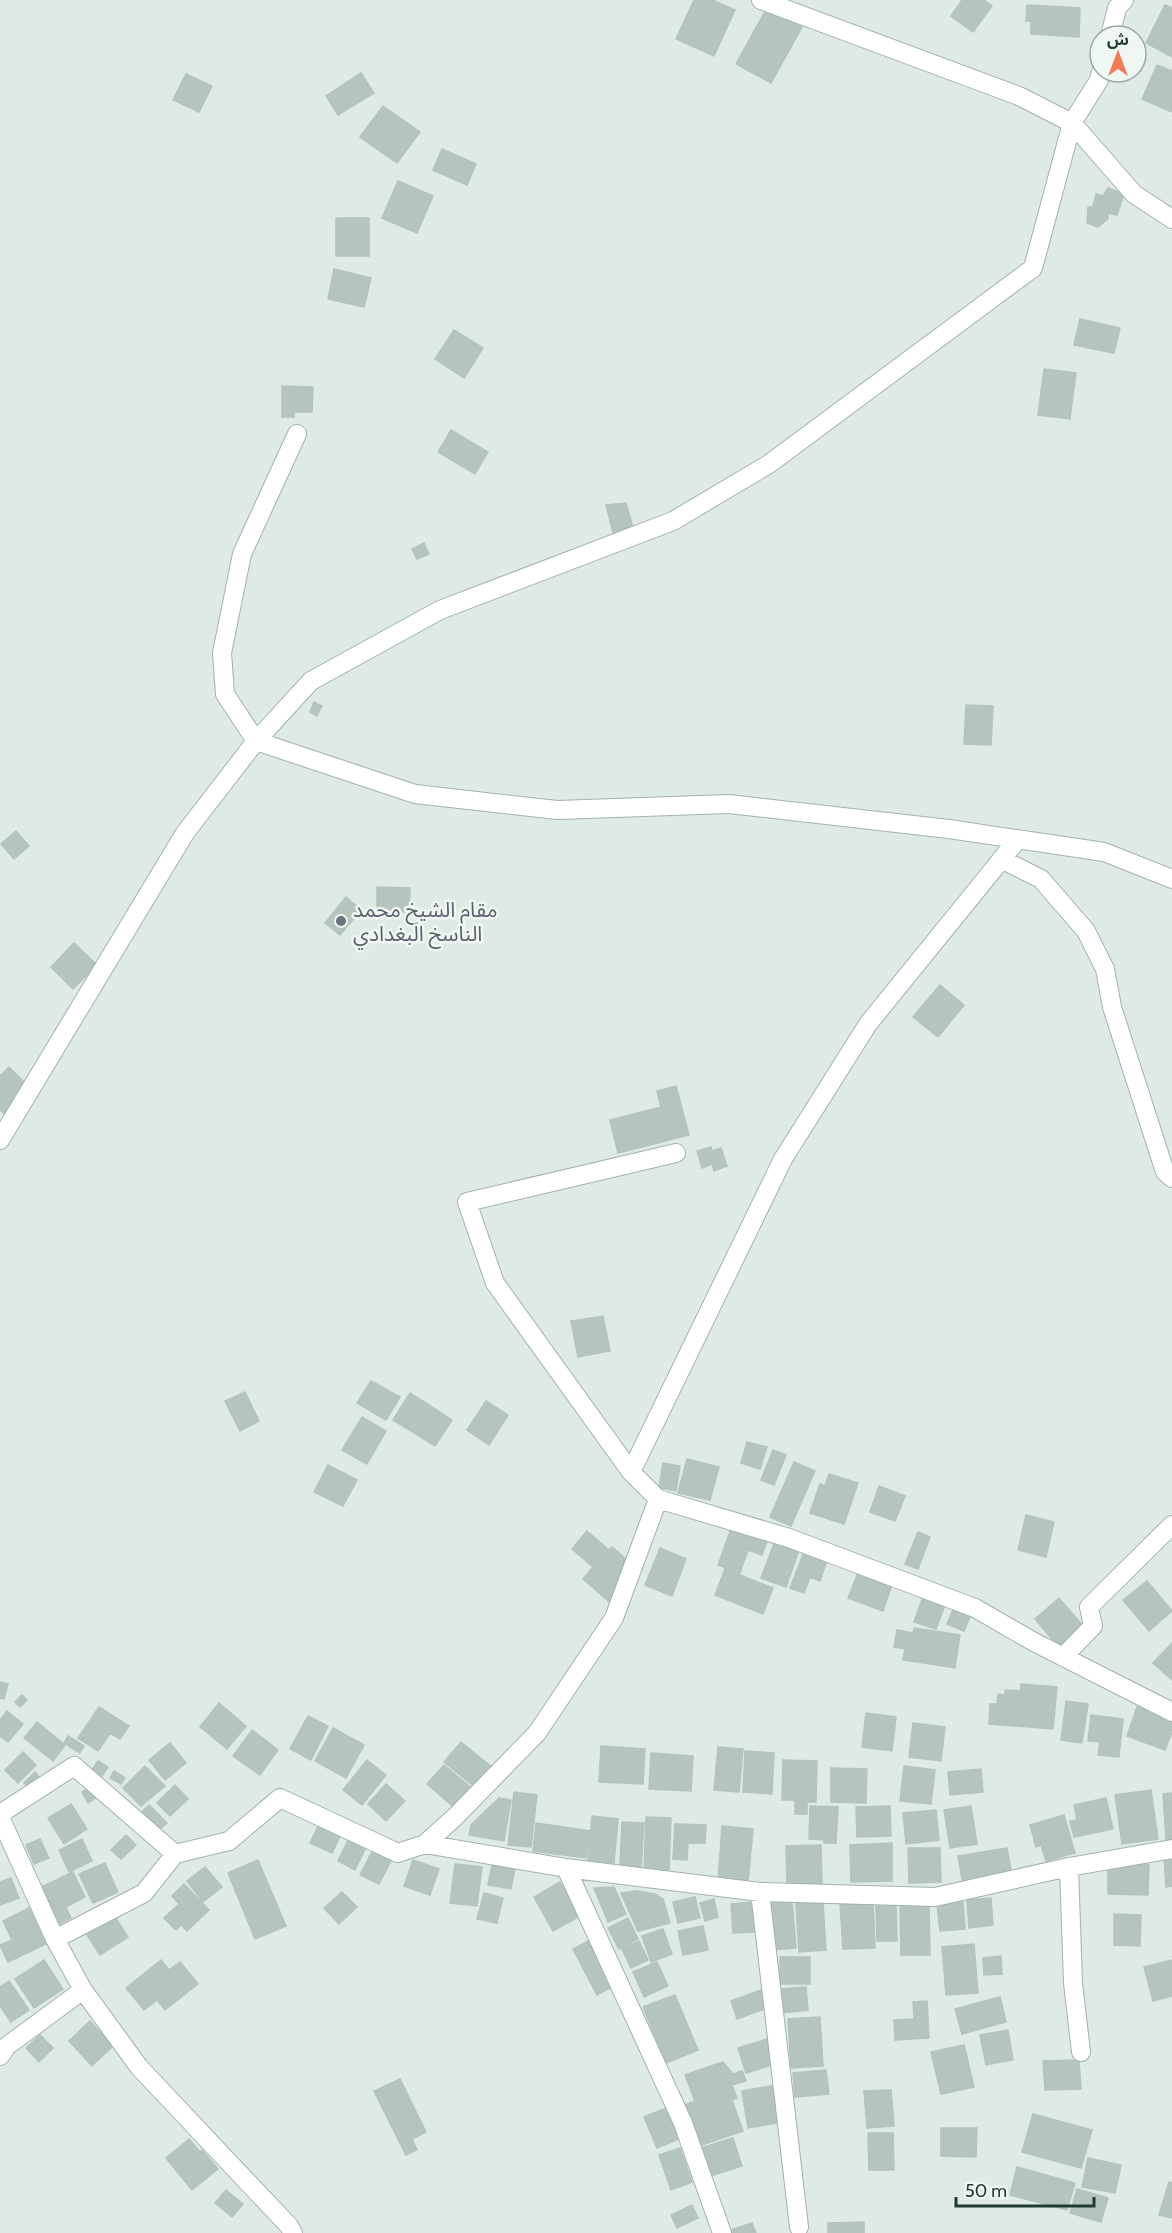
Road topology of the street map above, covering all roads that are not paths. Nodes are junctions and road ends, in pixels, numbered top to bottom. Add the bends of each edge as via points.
1 (760, 0) edge
2 (1114, 3) edge
3 (1111, 24) edge
4 (1096, 84) edge
5 (1072, 123) junction
6 (1172, 219) edge
7 (297, 434) dead end
8 (256, 741) junction
9 (1018, 839) junction
10 (1001, 859) junction
11 (1172, 879) edge
12 (0, 1140) edge
13 (676, 1153) dead end
14 (1172, 1178) edge
15 (631, 1472) junction
16 (658, 1499) junction
17 (1172, 1524) edge
18 (1064, 1657) junction
19 (1172, 1712) edge
20 (0, 1815) edge
21 (425, 1844) junction
22 (1172, 1849) edge
23 (175, 1854) junction
24 (1069, 1867) junction
25 (566, 1868) junction
26 (760, 1892) junction
27 (55, 1939) junction
28 (83, 1990) junction
29 (1081, 2052) dead end
30 (0, 2056) edge
31 (799, 2227) dead end
32 (293, 2233) edge
33 (722, 2233) edge

1 - 5 street via 1018,96
2 - 3 street
4 - 5 street
5 - 6 street via 1134,194
5 - 8 street via 1033,268 769,464 673,521 430,616 311,681
7 - 8 street via 242,554 222,653 225,694
8 - 9 street via 415,794 557,810 729,804
8 - 12 street via 185,833
9 - 10 street
9 - 11 street via 1104,852
10 - 14 street via 1041,879 1086,931 1105,969 1116,1018 1165,1172
10 - 15 street via 868,1024 783,1159
13 - 15 street via 467,1202 495,1283
15 - 16 street
16 - 18 street via 789,1538 914,1583 975,1608
16 - 21 street via 614,1618 537,1733
17 - 18 street via 1089,1607 1093,1626
18 - 19 street
20 - 23 street via 74,1766
20 - 27 street
21 - 23 street via 398,1853 280,1798 228,1841
21 - 25 street
22 - 24 street
23 - 27 street via 144,1893
24 - 26 street via 934,1897
24 - 29 street via 1073,1983
25 - 26 street
25 - 33 street via 683,2123
26 - 31 street
27 - 28 street
28 - 30 street via 7,2046
28 - 32 street via 139,2067

